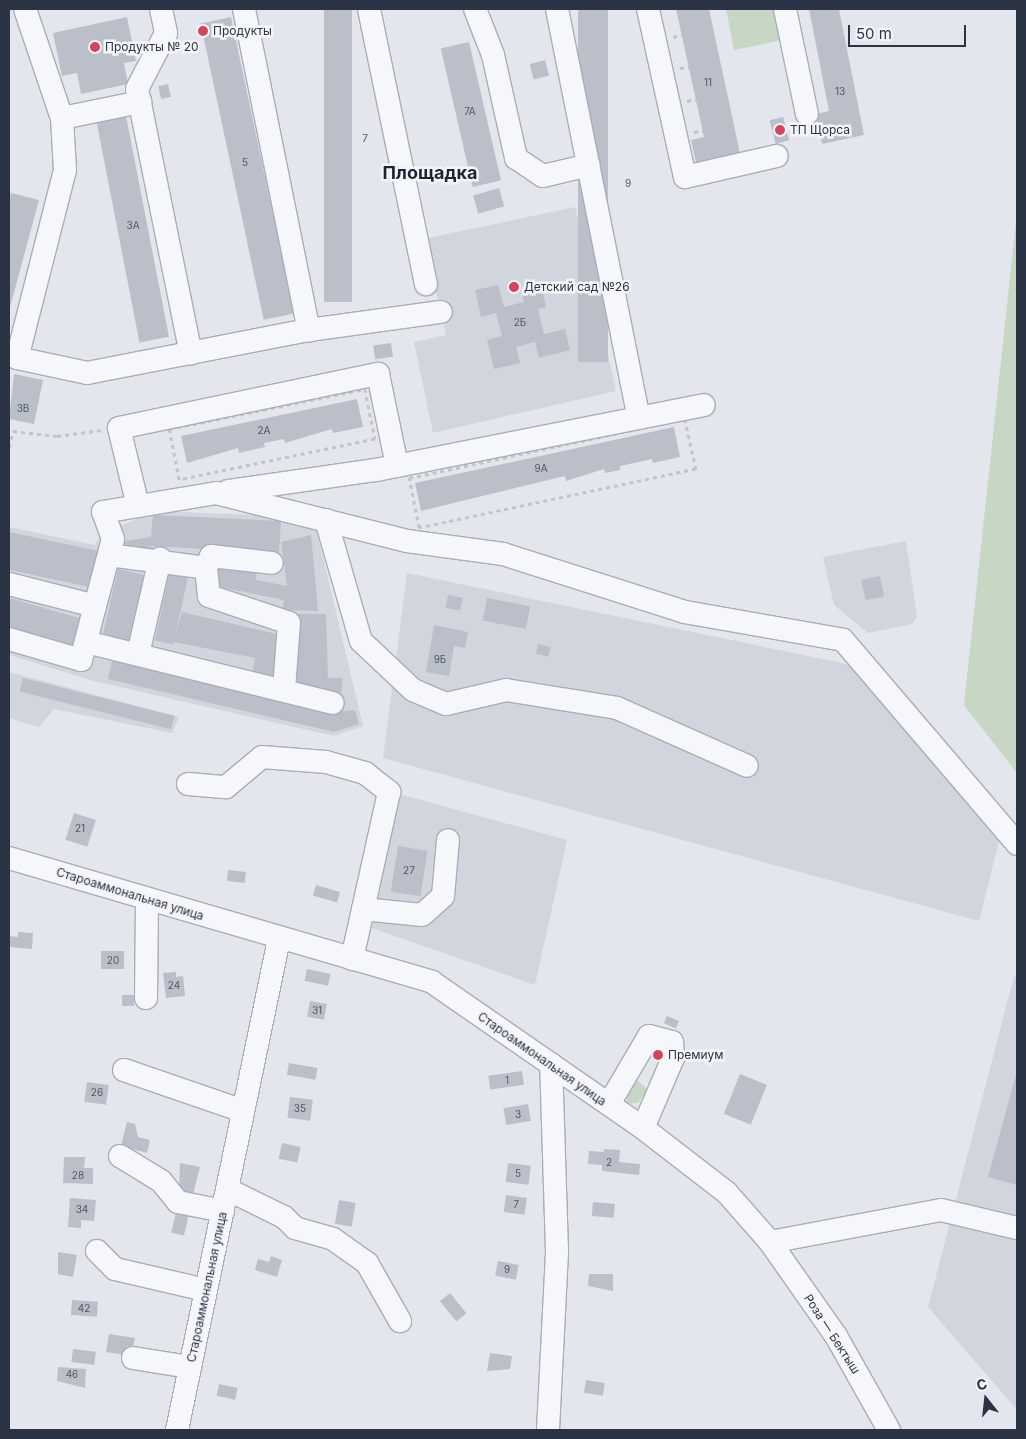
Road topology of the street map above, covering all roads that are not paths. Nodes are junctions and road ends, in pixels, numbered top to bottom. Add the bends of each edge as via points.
1 (25, 9) edge
2 (160, 9) edge
3 (244, 9) edge
4 (369, 9) edge
5 (476, 9) edge
6 (557, 9) edge
7 (648, 9) edge
8 (784, 9) edge
9 (140, 102) junction
10 (807, 114) dead end
11 (62, 118) junction
12 (777, 156) dead end
13 (589, 165) junction
14 (426, 284) dead end
15 (441, 312) dead end
16 (309, 330) junction
17 (191, 354) junction
18 (704, 405) dead end
19 (639, 418) junction
20 (403, 472) junction
21 (216, 493) junction
22 (138, 506) junction
23 (326, 520) junction
24 (109, 555) junction
25 (160, 559) junction
26 (272, 563) dead end
27 (206, 568) junction
28 (9, 584) edge
29 (95, 606) junction
30 (9, 639) edge
31 (86, 642) junction
32 (138, 654) junction
33 (284, 690) junction
34 (333, 703) dead end
35 (747, 766) dead end
36 (188, 784) dead end
37 (448, 840) dead end
38 (1017, 844) edge
39 (9, 858) edge
40 (147, 899) junction
41 (363, 909) junction
42 (279, 939) junction
43 (352, 959) junction
44 (146, 998) dead end
45 (551, 1064) junction
46 (124, 1070) dead end
47 (623, 1078) junction
48 (658, 1093) junction
49 (609, 1104) junction
50 (243, 1111) junction
51 (642, 1128) junction
52 (120, 1156) dead end
53 (225, 1200) junction
54 (1017, 1228) edge
55 (770, 1242) junction
56 (98, 1251) dead end
57 (206, 1290) junction
58 (400, 1321) dead end
59 (133, 1358) dead end
60 (190, 1367) junction
61 (177, 1430) edge
62 (548, 1430) edge
63 (889, 1430) edge

1 - 11 street
2 - 9 street via 166,33 137,89
3 - 16 street
4 - 14 street
5 - 13 street via 493,55 516,158 543,176
6 - 13 street
7 - 12 street via 685,177
8 - 10 street
9 - 11 street
9 - 17 street
11 - 17 street via 64,170 17,358 87,373
13 - 19 street
15 - 16 street
16 - 17 street
18 - 19 street
19 - 20 street
20 - 21 street
20 - 22 street via 378,374 119,428
21 - 22 street
21 - 23 street
22 - 24 street via 103,512 113,539
23 - 35 street via 361,641 413,690 446,704 506,690 617,708
23 - 38 street via 408,541 503,554 685,612 843,640
24 - 25 street
24 - 29 street
25 - 27 street
25 - 32 street
26 - 27 street via 211,556
27 - 33 street via 209,596 289,623
28 - 29 street
29 - 31 street
30 - 31 street via 81,660
31 - 32 street
32 - 33 street
33 - 34 street
36 - 41 street via 226,787 262,757 326,762 365,773 389,792
37 - 41 street via 443,896 422,915
39 - 40 street, Староаммональная улица
40 - 42 street, Староаммональная улица
40 - 44 street
41 - 43 street
42 - 43 street, Староаммональная улица
42 - 50 street, Староаммональная улица
43 - 45 street, Староаммональная улица via 432,982
45 - 49 street, Староаммональная улица
45 - 62 street via 557,1251
46 - 50 street
47 - 48 street via 639,1073 650,1076 658,1083
47 - 48 street via 649,1036 664,1038 672,1042 674,1058
47 - 49 street
48 - 51 street
49 - 51 street, Староаммональная улица
50 - 53 street, Староаммональная улица
51 - 55 street, Староаммональная улица via 728,1193
52 - 53 street via 161,1181 178,1202
53 - 57 street, Староаммональная улица
53 - 58 street via 284,1217 295,1228 333,1239 367,1263
54 - 55 street via 941,1210
55 - 63 street, Роза — Бектыш via 836,1336
56 - 57 street via 115,1269
57 - 60 street, Староаммональная улица
59 - 60 street
60 - 61 street, Староаммональная улица

